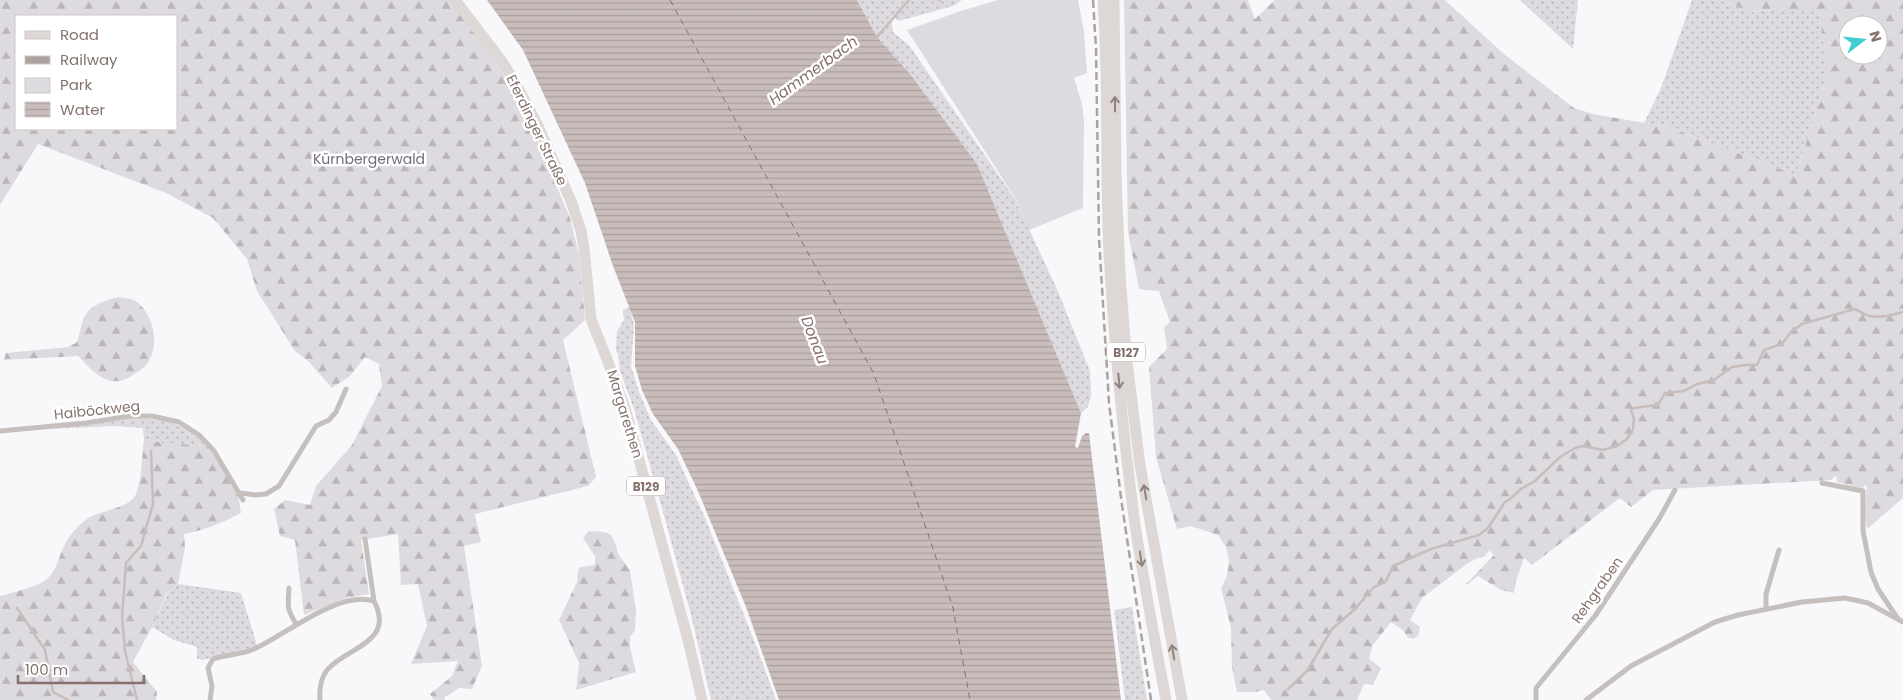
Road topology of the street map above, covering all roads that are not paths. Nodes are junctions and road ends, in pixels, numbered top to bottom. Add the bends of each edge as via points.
1 (455, 0) edge
2 (1103, 0) edge
3 (1114, 0) edge
4 (587, 274) joint
5 (346, 389) dead end
6 (0, 431) edge
7 (1822, 483) dead end
8 (1675, 490) dead end
9 (241, 493) junction
10 (243, 500) dead end
11 (365, 539) dead end
12 (1778, 550) dead end
13 (290, 588) dead end
14 (374, 601) junction
15 (1766, 609) junction
16 (1901, 621) edge
17 (296, 624) junction
18 (210, 700) edge
19 (320, 700) edge
20 (702, 700) edge
21 (1166, 700) edge
22 (1182, 700) edge
23 (1536, 700) edge
24 (1586, 700) edge

1 - 4 main road, Eferdinger Straße / B129 via 501,60 527,104 576,218
2 -> 21 main road, B127 via 1110,253 1118,365 1136,526
22 -> 3 main road, B127 via 1140,465 1126,354 1116,177
4 - 20 main road, Margarethen / B129 via 591,319 625,408
5 - 9 street via 336,412 329,420 316,426 279,486 266,494
6 - 9 street, Haiböckweg via 130,416 152,416 179,422 214,450
7 - 16 street via 1863,491 1862,525 1871,572 1878,589
8 - 23 street, Rehgraben via 1596,616 1536,688
9 - 10 street, Haiböckweg
11 - 14 street
12 - 15 street
13 - 17 street via 287,600
14 - 17 street via 345,602
14 - 19 street via 379,618 376,632 369,641 330,667 320,685
15 - 16 street via 1810,601 1850,599 1868,604
15 - 24 street via 1724,619 1683,638 1624,670
17 - 18 street via 252,651 213,659 208,668 212,686

